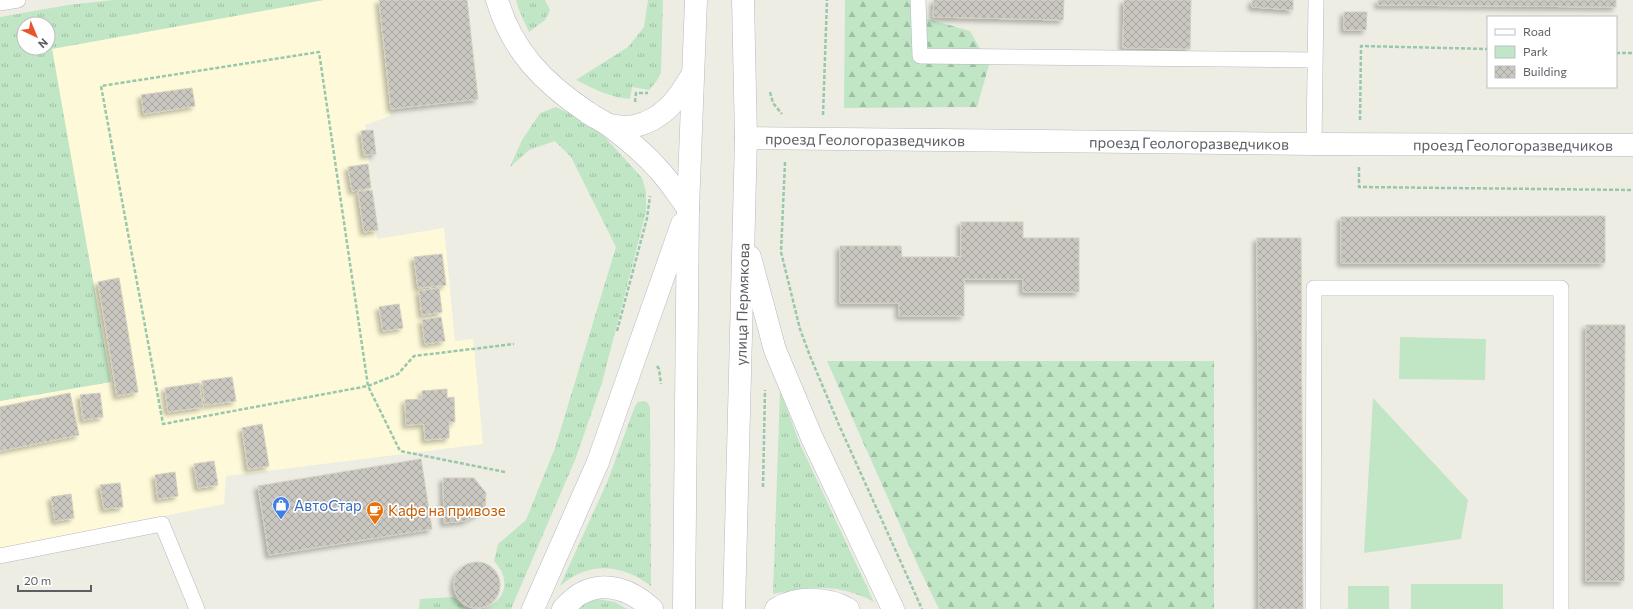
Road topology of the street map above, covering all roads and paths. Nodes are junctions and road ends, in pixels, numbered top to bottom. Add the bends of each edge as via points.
1 (18, 0) edge
2 (497, 0) edge
3 (696, 0) edge
4 (743, 0) edge
5 (827, 0) edge
6 (918, 0) edge
7 (1316, 0) edge
8 (0, 3) edge
9 (1361, 46) dead end
10 (1487, 49) edge
11 (1617, 53) edge
12 (1633, 53) edge
13 (1316, 60) junction
14 (692, 75) junction
15 (769, 87) dead end
16 (654, 92) dead end
17 (823, 118) dead end
18 (609, 125) junction
19 (633, 126) junction
20 (746, 138) junction
21 (787, 138) junction
22 (1314, 144) junction
23 (1633, 145) edge
24 (650, 192) dead end
25 (688, 208) junction
26 (743, 235) junction
27 (621, 318) junction
28 (800, 329) junction
29 (617, 332) dead end
30 (640, 341) junction
31 (514, 344) dead end
32 (776, 350) junction
33 (368, 386) junction
34 (765, 386) dead end
35 (661, 388) dead end
36 (505, 472) dead end
37 (763, 490) dead end
38 (0, 556) edge
39 (197, 609) edge
40 (534, 609) edge
41 (563, 609) edge
42 (652, 609) edge
43 (684, 609) edge
44 (734, 609) edge
45 (776, 609) edge
46 (848, 609) edge
47 (893, 609) edge
48 (922, 609) edge
49 (1313, 609) edge
50 (1560, 609) edge

1 - 8 lane
2 - 18 main road via 513,41 545,79
3 - 14 main road
4 - 20 main road, улица Пермякова
5 - 17 path
6 - 13 lane via 920,56
7 - 13 lane
9 - 10 path
11 - 12 path
13 - 22 lane
14 - 19 main road via 669,109 652,120
14 - 25 main road
15 - 21 path via 773,103 789,119
16 - 19 path via 636,93
18 - 19 main road
18 - 25 main road via 659,170
20 - 21 main road, проезд Геологоразведчиков
20 - 26 main road, улица Пермякова
21 - 22 main road, проезд Геологоразведчиков
21 - 28 path via 781,252
22 - 23 main road, проезд Геологоразведчиков
24 - 27 path via 647,218
25 - 30 main road
25 - 43 main road
26 - 32 main road
26 - 44 main road, улица Пермякова
27 - 29 path
27 - 30 path
28 - 32 path
28 - 48 path via 839,425
30 - 35 path via 659,369
30 - 40 main road via 598,462
31 - 33 path via 414,356 398,374
32 - 47 main road via 812,438
33 - 33 path via 163,424 101,86 319,52
33 - 36 path via 400,451
34 - 37 path
38 - 39 lane via 162,524
41 - 42 main road via 581,593 602,586 626,591
45 - 46 main road via 799,601 820,600 840,604
49 - 50 lane via 1314,288 1561,288

